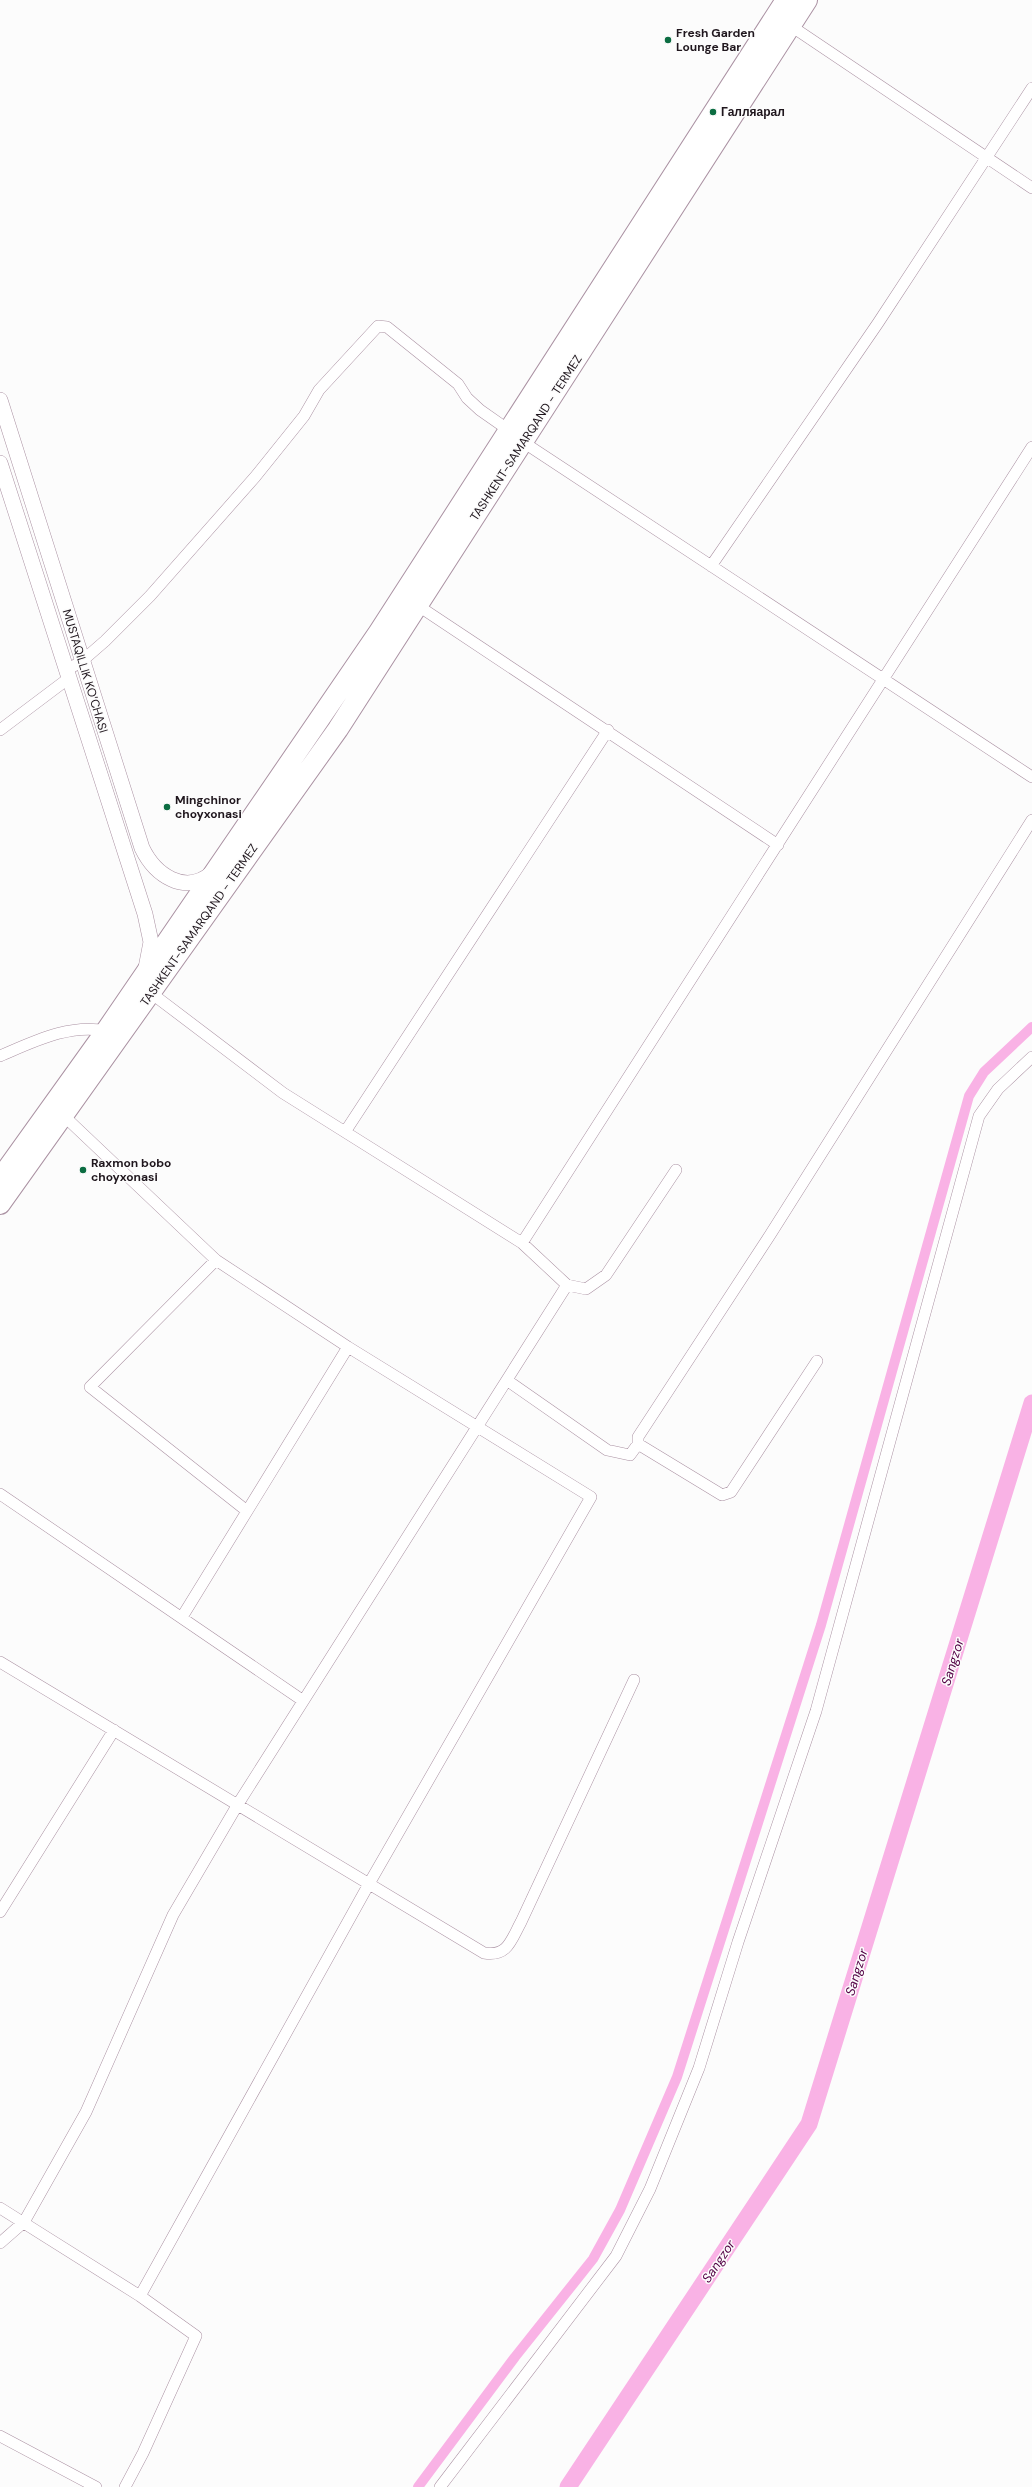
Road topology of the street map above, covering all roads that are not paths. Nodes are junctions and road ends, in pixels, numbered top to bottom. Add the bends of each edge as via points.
1 (786, 0) edge
2 (807, 0) edge
3 (791, 26) junction
4 (1032, 88) edge
5 (986, 158) junction
6 (1032, 188) edge
7 (651, 228) junction
8 (0, 400) edge
9 (516, 437) junction
10 (1032, 447) edge
11 (0, 464) edge
12 (711, 566) junction
13 (417, 606) junction
14 (386, 638) junction
15 (82, 661) junction
16 (68, 674) junction
17 (882, 680) junction
18 (0, 730) edge
19 (608, 730) junction
20 (1032, 777) edge
21 (1032, 820) edge
22 (778, 845) junction
23 (218, 867) junction
24 (143, 990) junction
25 (106, 1031) junction
26 (0, 1056) edge
27 (1032, 1057) edge
28 (64, 1116) junction
29 (345, 1132) junction
30 (676, 1170) dead end
31 (0, 1179) edge
32 (0, 1204) edge
33 (522, 1243) junction
34 (216, 1260) junction
35 (567, 1285) junction
36 (348, 1347) junction
37 (817, 1361) dead end
38 (508, 1381) junction
39 (478, 1425) junction
40 (638, 1444) junction
41 (0, 1494) edge
42 (247, 1511) junction
43 (182, 1617) junction
44 (1, 1665) edge
45 (634, 1680) dead end
46 (302, 1700) junction
47 (114, 1730) junction
48 (238, 1804) junction
49 (370, 1882) junction
50 (0, 1912) edge
51 (0, 2208) edge
52 (24, 2222) junction
53 (0, 2243) edge
54 (140, 2296) junction
55 (0, 2436) edge
56 (96, 2487) edge
57 (125, 2487) edge
58 (440, 2487) edge

1 - 7 highway, TASHKENT-SAMARQAND - TERMEZ
2 - 3 highway, TASHKENT-SAMARQAND - TERMEZ
3 - 5 street
3 - 7 highway, TASHKENT-SAMARQAND - TERMEZ
4 - 5 street
5 - 6 street
5 - 12 street via 878,323
7 - 9 highway, TASHKENT-SAMARQAND - TERMEZ
8 - 15 main road, MUSTAQILLIK KO’CHASI
9 - 12 street
9 - 13 highway, TASHKENT-SAMARQAND - TERMEZ
9 - 14 highway, TASHKENT-SAMARQAND - TERMEZ
9 - 15 street via 480,410 467,398 458,384 387,327 378,326 319,390 304,416 255,477 155,590
10 - 17 street
11 - 16 main road, MUSTAQILLIK KO’CHASI
12 - 17 street
13 - 14 highway, TASHKENT-SAMARQAND - TERMEZ
13 - 19 street
14 - 23 highway, TASHKENT-SAMARQAND - TERMEZ
14 - 24 highway, TASHKENT-SAMARQAND - TERMEZ via 338,729
15 - 16 street
15 - 23 main road, MUSTAQILLIK KO’CHASI via 137,836 148,860 167,878 188,884 202,881
16 - 18 street
16 - 24 main road, MUSTAQILLIK KO’CHASI via 148,923 150,952
17 - 20 street
17 - 22 street
19 - 22 street
19 - 29 street
21 - 40 street via 638,1437
22 - 33 street
23 - 24 highway, TASHKENT-SAMARQAND - TERMEZ
24 - 25 highway, TASHKENT-SAMARQAND - TERMEZ
24 - 28 highway, TASHKENT-SAMARQAND - TERMEZ
24 - 29 street via 283,1093
25 - 26 street via 94,1028 78,1029 39,1040
25 - 31 highway, TASHKENT-SAMARQAND - TERMEZ
27 - 58 street via 998,1089 979,1116 816,1711 738,1942 699,2068 650,2189 616,2256
28 - 32 highway, TASHKENT-SAMARQAND - TERMEZ
28 - 34 street
29 - 33 street
30 - 35 street via 606,1275 586,1289
33 - 35 street
34 - 36 street
34 - 42 street via 90,1387
35 - 38 street
36 - 39 street
36 - 42 street
37 - 40 street via 731,1492 722,1495
38 - 39 street
38 - 40 street via 607,1450 630,1455
39 - 46 street
39 - 49 street via 591,1496
41 - 43 street
42 - 43 street
43 - 46 street
44 - 47 street
45 - 49 street via 524,1915 505,1950 494,1954 484,1953
46 - 48 street
47 - 48 street
47 - 50 street
48 - 49 street
48 - 52 street via 173,1915 86,2112
49 - 54 street
51 - 52 street
52 - 53 street
52 - 54 street
54 - 57 street via 196,2336
55 - 56 street

